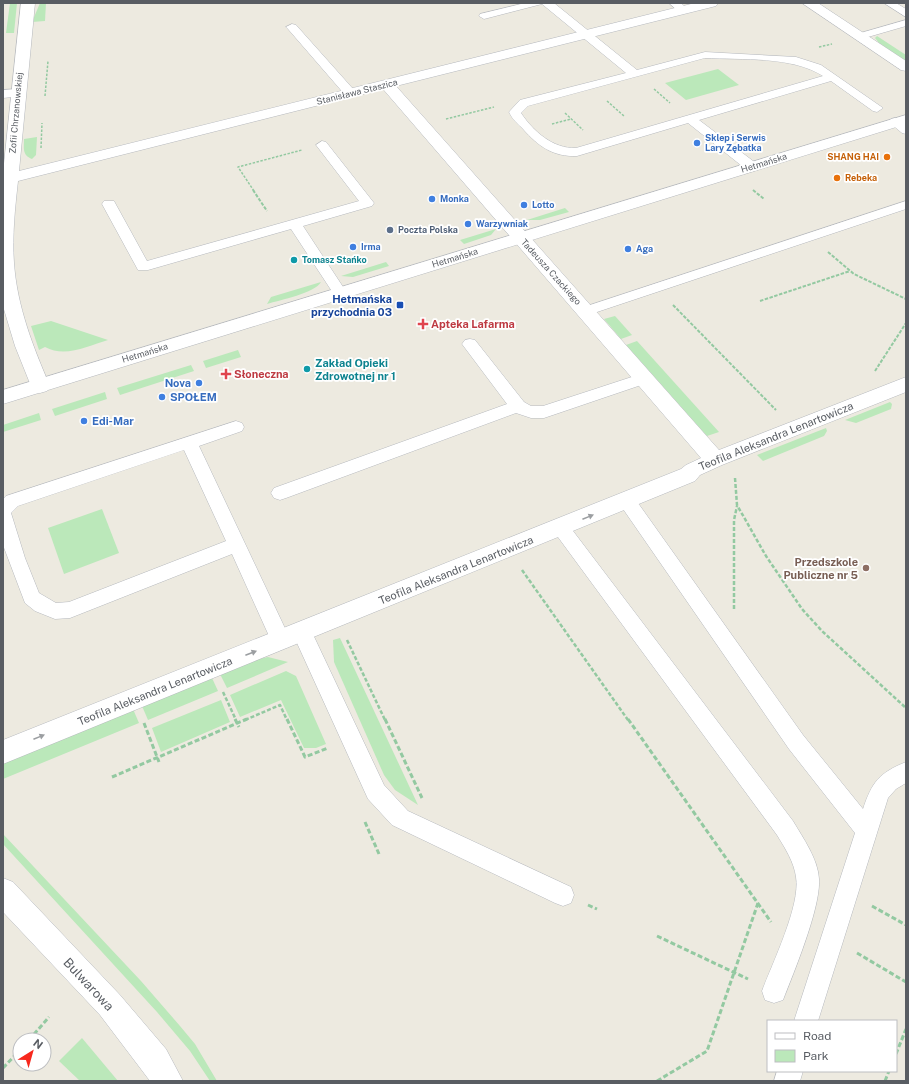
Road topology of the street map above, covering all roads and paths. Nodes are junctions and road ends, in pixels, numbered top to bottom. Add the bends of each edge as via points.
1 (28, 3) edge
2 (538, 3) edge
3 (547, 3) edge
4 (711, 3) edge
5 (809, 3) edge
6 (889, 3) edge
7 (679, 6) edge
8 (906, 14) edge
9 (484, 16) dead end
10 (906, 23) edge
11 (292, 27) dead end
12 (586, 34) junction
13 (861, 36) junction
14 (906, 67) edge
15 (635, 74) junction
16 (833, 77) junction
17 (386, 84) junction
18 (590, 86) junction
19 (18, 93) junction
20 (350, 93) junction
21 (3, 94) edge
22 (548, 97) junction
23 (498, 106) dead end
24 (878, 108) dead end
25 (690, 119) junction
26 (440, 121) dead end
27 (902, 124) edge
28 (643, 132) junction
29 (322, 145) joint
30 (599, 145) junction
31 (752, 167) junction
32 (7, 179) edge
33 (752, 190) dead end
34 (764, 199) dead end
35 (109, 204) dead end
36 (906, 205) edge
37 (295, 224) junction
38 (278, 228) junction
39 (809, 237) junction
40 (521, 238) junction
41 (850, 271) junction
42 (656, 287) junction
43 (340, 293) junction
44 (906, 299) edge
45 (760, 301) dead end
46 (586, 311) junction
47 (906, 323) edge
48 (470, 344) dead end
49 (874, 372) dead end
50 (644, 378) junction
51 (906, 384) edge
52 (40, 386) junction
53 (3, 397) edge
54 (518, 406) junction
55 (776, 410) dead end
56 (236, 427) dead end
57 (189, 443) junction
58 (715, 460) junction
59 (735, 471) dead end
60 (280, 493) dead end
61 (627, 501) junction
62 (737, 506) junction
63 (3, 510) edge
64 (3, 515) edge
65 (561, 528) junction
66 (236, 545) junction
67 (9, 561) edge
68 (518, 565) dead end
69 (291, 637) junction
70 (346, 638) dead end
71 (730, 648) junction
72 (226, 697) dead end
73 (135, 698) junction
74 (906, 708) edge
75 (237, 723) junction
76 (239, 727) dead end
77 (327, 748) dead end
78 (3, 752) edge
79 (157, 758) junction
80 (159, 762) dead end
81 (906, 772) edge
82 (112, 777) dead end
83 (867, 831) junction
84 (440, 836) junction
85 (3, 892) edge
86 (563, 894) dead end
87 (758, 903) junction
88 (870, 905) dead end
89 (906, 925) edge
90 (657, 936) dead end
91 (833, 939) junction
92 (789, 947) junction
93 (734, 972) junction
94 (906, 982) edge
95 (774, 991) joint
96 (49, 1017) dead end
97 (806, 1020) edge
98 (906, 1029) edge
99 (36, 1032) edge
100 (897, 1052) edge
101 (12, 1058) edge
102 (3, 1068) edge
103 (168, 1081) edge
104 (656, 1081) edge

1 - 19 street, Zofii Chrzanowskiej
2 - 9 lane
3 - 12 lane
4 - 7 street, Stanisława Staszica
5 - 13 street
6 - 8 lane
7 - 12 street, Stanisława Staszica
10 - 13 lane
11 - 20 lane
12 - 15 lane
12 - 17 street, Stanisława Staszica
13 - 14 street
15 - 16 lane via 705,55 796,60 817,67
15 - 18 lane
15 - 25 path
16 - 24 lane
16 - 25 lane
17 - 20 street, Stanisława Staszica
17 - 40 street, Tadeusza Czackiego
18 - 22 lane
18 - 28 path
19 - 21 lane
19 - 32 street, Zofii Chrzanowskiej
20 - 32 street, Stanisława Staszica
22 - 30 path
22 - 30 lane via 524,104 515,112 549,148 567,153
23 - 26 path
25 - 28 lane
25 - 31 lane
27 - 31 street, Hetmańska
28 - 30 lane
29 - 37 lane via 367,203
29 - 38 path via 238,167
31 - 40 street, Hetmańska
32 - 52 street, Zofii Chrzanowskiej via 6,277 15,322
33 - 34 path
35 - 38 lane via 143,267
36 - 39 lane
37 - 38 lane
37 - 43 lane
39 - 41 path
39 - 42 lane
40 - 43 street, Hetmańska
40 - 46 street, Tadeusza Czackiego
41 - 44 path
41 - 45 path
42 - 46 lane
42 - 55 path
43 - 52 street, Hetmańska
46 - 50 street, Tadeusza Czackiego
47 - 49 path
48 - 54 lane
50 - 54 lane via 544,412 532,414
50 - 58 street, Tadeusza Czackiego
51 - 58 street, Teofila Aleksandra Lenartowicza
52 - 53 street, Hetmańska
54 - 60 lane
56 - 57 lane
57 - 63 lane via 12,501
57 - 66 lane
58 - 61 street, Teofila Aleksandra Lenartowicza via 688,475
59 - 62 path
65 -> 61 street, Teofila Aleksandra Lenartowicza
61 - 71 lane
62 - 71 path via 733,535 735,630
62 - 74 path via 766,556 802,609 822,631
64 - 67 lane
65 - 69 street, Teofila Aleksandra Lenartowicza
65 - 92 lane via 785,828 801,855 808,879 806,900
66 - 67 lane via 70,610 55,611 32,598
66 - 69 lane
68 - 87 path
73 -> 69 street, Teofila Aleksandra Lenartowicza
69 - 84 lane via 376,792 400,818
70 - 84 path
71 - 83 lane via 796,742
72 - 75 path
78 -> 73 street, Teofila Aleksandra Lenartowicza
73 - 79 path
75 - 76 path
75 - 77 path via 280,705 305,758
75 - 79 path
79 - 80 path
79 - 82 path
81 - 83 lane via 888,782 879,793
83 - 91 lane
84 - 86 lane
85 - 103 street, Bulwarowa via 110,1005 155,1060
87 - 92 path
87 - 93 path
88 - 89 path
90 - 93 path
91 - 94 path
91 - 97 lane
92 - 95 lane
93 - 95 path
93 - 104 path via 707,1051
96 - 99 path
98 - 100 path
101 - 102 path

